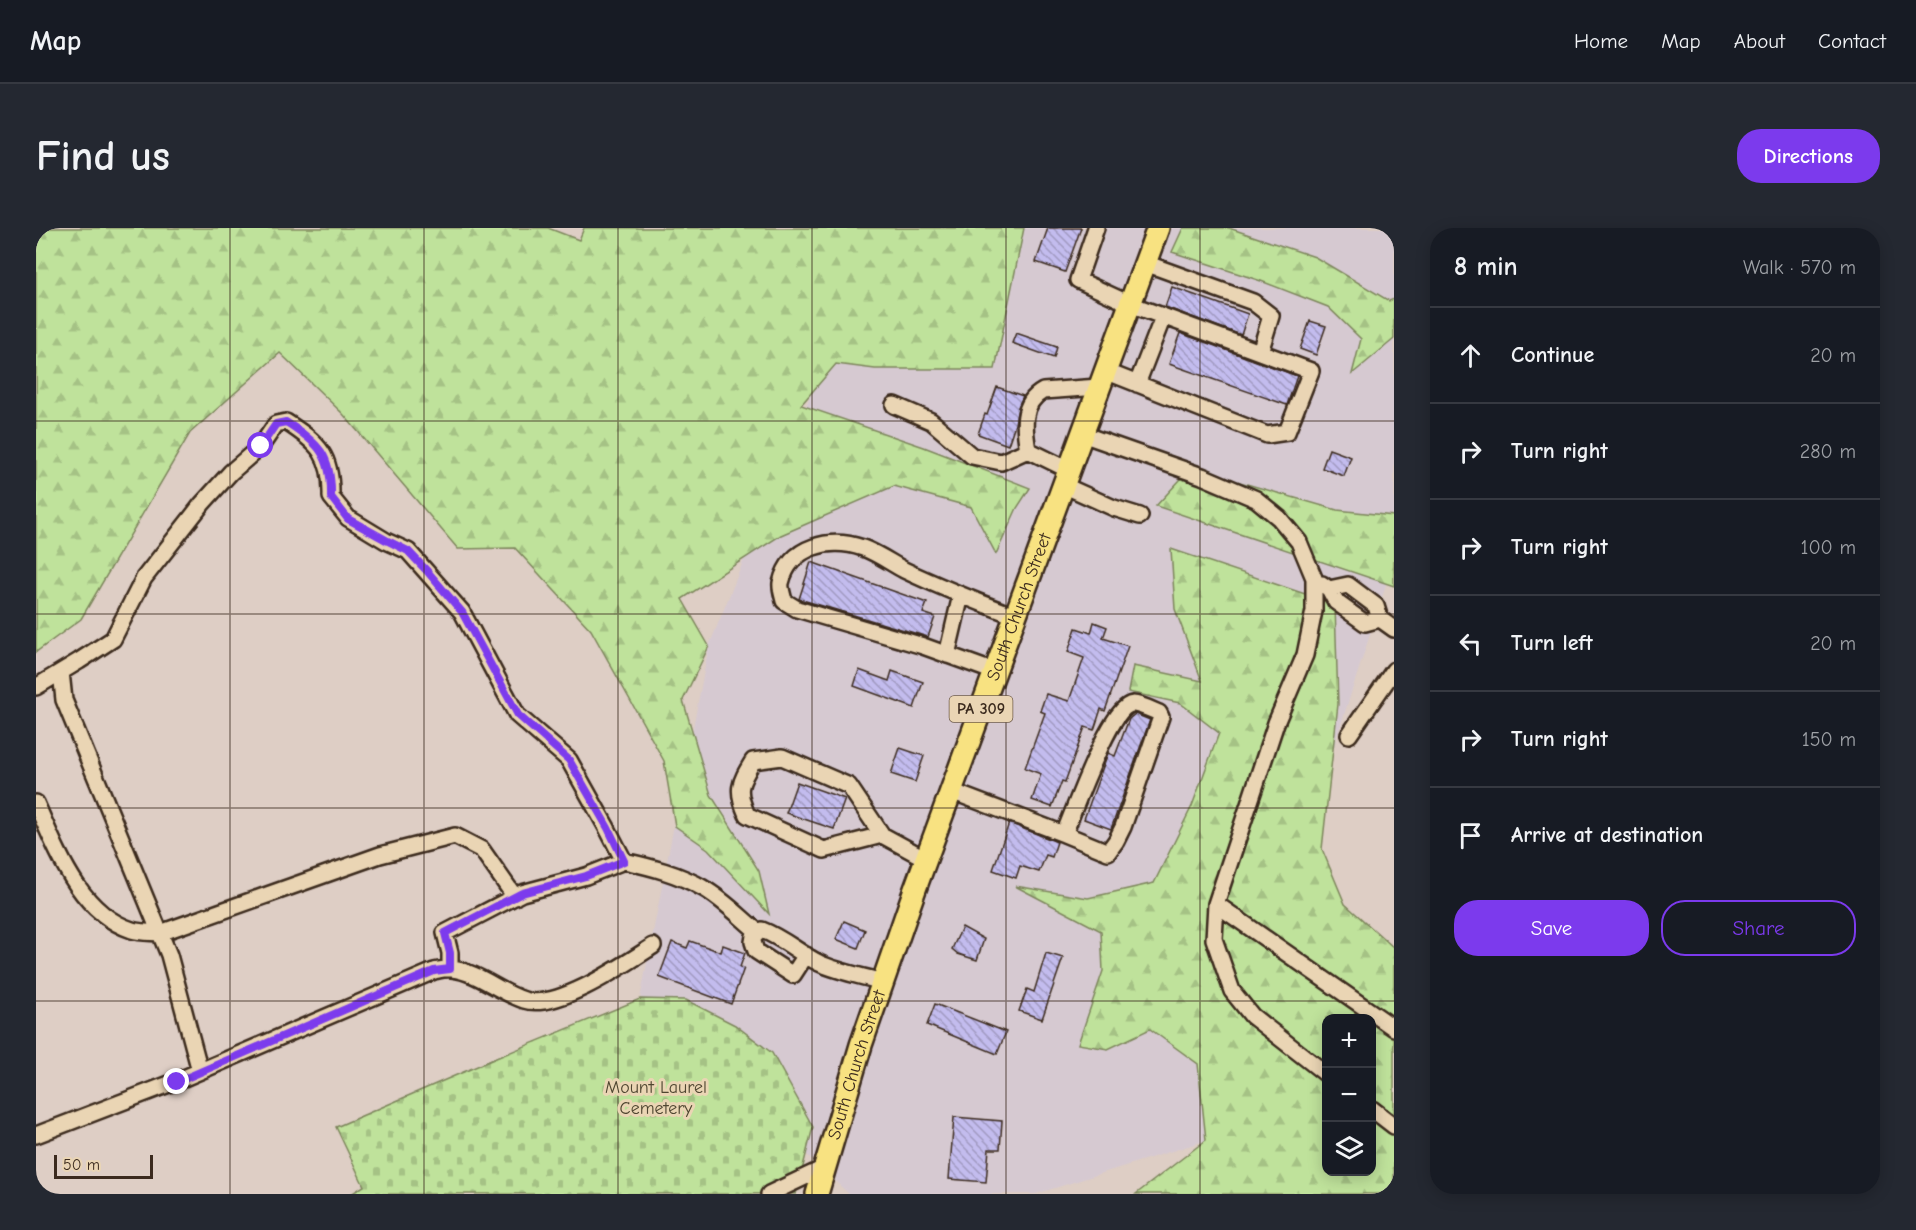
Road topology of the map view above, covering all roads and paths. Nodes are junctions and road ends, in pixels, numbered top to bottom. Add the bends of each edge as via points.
1 (1096, 228) edge
2 (1158, 228) edge
3 (1145, 263) junction
4 (1130, 304) junction
5 (1163, 317) junction
6 (1260, 352) junction
7 (1102, 379) junction
8 (1137, 384) junction
9 (894, 405) dead end
10 (1082, 434) junction
11 (1028, 450) junction
12 (1066, 477) junction
13 (1140, 516) dead end
14 (1314, 578) junction
15 (1329, 589) junction
16 (961, 595) junction
17 (1015, 616) junction
18 (1380, 620) junction
19 (1394, 629) edge
20 (947, 655) junction
21 (1394, 670) edge
22 (61, 672) junction
23 (995, 672) junction
24 (36, 687) edge
25 (1349, 735) dead end
26 (951, 791) junction
27 (36, 803) edge
28 (1064, 834) junction
29 (882, 835) junction
30 (926, 859) junction
31 (624, 861) junction
32 (514, 897) junction
33 (1216, 904) junction
34 (758, 932) junction
35 (160, 933) junction
36 (653, 946) dead end
37 (806, 955) junction
38 (450, 969) junction
39 (883, 982) junction
40 (1394, 1028) edge
41 (200, 1071) junction
42 (1322, 1071) edge
43 (1376, 1113) edge
44 (1394, 1126) edge
45 (36, 1135) edge
46 (822, 1186) edge
47 (769, 1194) edge

1 - 4 lane via 1078,280
2 - 3 highway, South Church Street / PA 309
3 - 4 highway, South Church Street / PA 309
3 - 6 lane via 1253,302 1271,316
4 - 5 lane
4 - 7 highway, South Church Street / PA 309
5 - 6 lane
5 - 8 lane
6 - 8 lane via 1311,371 1287,432 1267,435
7 - 8 lane
7 - 10 highway, South Church Street / PA 309
7 - 11 lane via 1035,396 1024,427
9 - 11 lane via 931,421 972,456 1001,462
10 - 12 highway, South Church Street / PA 309
10 - 14 lane via 1256,499 1299,542
11 - 12 lane
12 - 13 lane via 1114,508
12 - 17 highway, South Church Street / PA 309
14 - 15 lane
14 - 33 lane via 1314,611 1305,655 1276,723
15 - 18 lane via 1336,602 1365,623
15 - 18 lane via 1348,585 1376,606
16 - 17 lane
16 - 20 lane
16 - 20 lane via 863,548 828,543 808,548 792,561 780,585 784,601 797,609
17 - 23 highway, South Church Street / PA 309
18 - 19 lane
20 - 23 lane
21 - 25 lane
22 - 24 lane
22 - 31 lane via 113,639 144,578 202,504 261,446 276,424 286,422 315,443 329,466 331,497 348,519 408,551 462,612 518,715 569,760
22 - 35 lane via 64,700
23 - 26 highway, South Church Street / PA 309
26 - 28 lane
26 - 30 highway, South Church Street / PA 309
27 - 35 lane via 52,840 91,904 133,931
28 - 28 lane via 1102,742 1120,712 1133,704 1159,713 1161,717 1123,827 1108,852
29 - 29 lane via 849,786 783,757 753,761 742,779 740,798 747,815 824,850
29 - 30 lane
30 - 39 highway, South Church Street / PA 309
31 - 32 lane
31 - 34 lane via 684,878 706,889
32 - 35 lane via 482,850 455,836 380,855
32 - 38 lane via 445,933
33 - 40 lane
33 - 42 lane via 1214,939 1232,992 1252,1016
34 - 37 lane via 773,934
34 - 37 lane via 753,942 756,951 794,975
35 - 41 lane
36 - 38 lane via 581,988 541,1001 526,1001 466,972
37 - 39 lane
38 - 41 lane via 434,971
39 - 46 highway, South Church Street / PA 309 via 861,1045
41 - 45 lane
43 - 44 lane
46 - 47 lane

